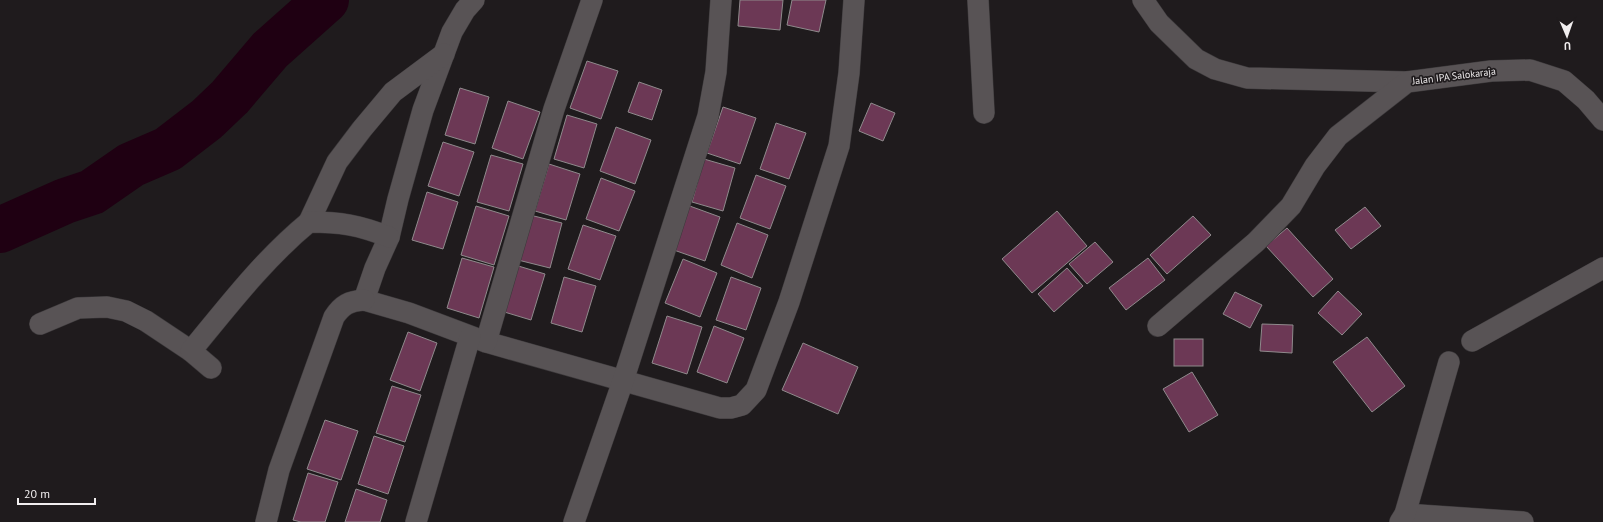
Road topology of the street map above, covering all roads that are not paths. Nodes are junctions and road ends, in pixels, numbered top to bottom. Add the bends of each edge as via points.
1 (474, 0) edge
2 (592, 0) edge
3 (721, 0) edge
4 (854, 0) edge
5 (978, 0) edge
6 (1143, 0) edge
7 (444, 54) junction
8 (1407, 82) junction
9 (984, 113) dead end
10 (1603, 120) edge
11 (309, 222) junction
12 (389, 237) junction
13 (1603, 268) edge
14 (364, 300) junction
15 (40, 324) dead end
16 (1158, 326) dead end
17 (478, 339) junction
18 (1472, 341) dead end
19 (191, 351) junction
20 (1449, 362) dead end
21 (211, 368) dead end
22 (623, 381) junction
23 (1402, 518) edge
24 (266, 522) edge
25 (416, 522) edge
26 (574, 522) edge
27 (1523, 522) edge

1 - 7 street via 464,10
2 - 17 street
3 - 22 street via 716,72 708,116
4 - 22 street via 849,73 838,146 789,302 756,390 742,405 720,408
5 - 9 street
6 - 8 street via 1159,23 1196,59 1214,69 1247,78
7 - 11 street via 393,92 362,129 337,162
7 - 12 street via 423,110
8 - 10 street, Jalan IPA Salokaraja via 1490,71 1530,70 1564,81 1586,100
8 - 16 street, Jalan IPA Salokaraja via 1338,136 1324,153 1291,206 1256,242
11 - 12 street via 353,225
11 - 19 street via 292,235 252,278
12 - 14 street
13 - 18 street
14 - 17 street via 409,313
14 - 24 street via 346,303 334,317 279,470
15 - 19 street via 78,308 107,306 126,311 146,321
17 - 22 street
17 - 25 street
19 - 21 street
20 - 23 street
22 - 26 street
23 - 27 street

